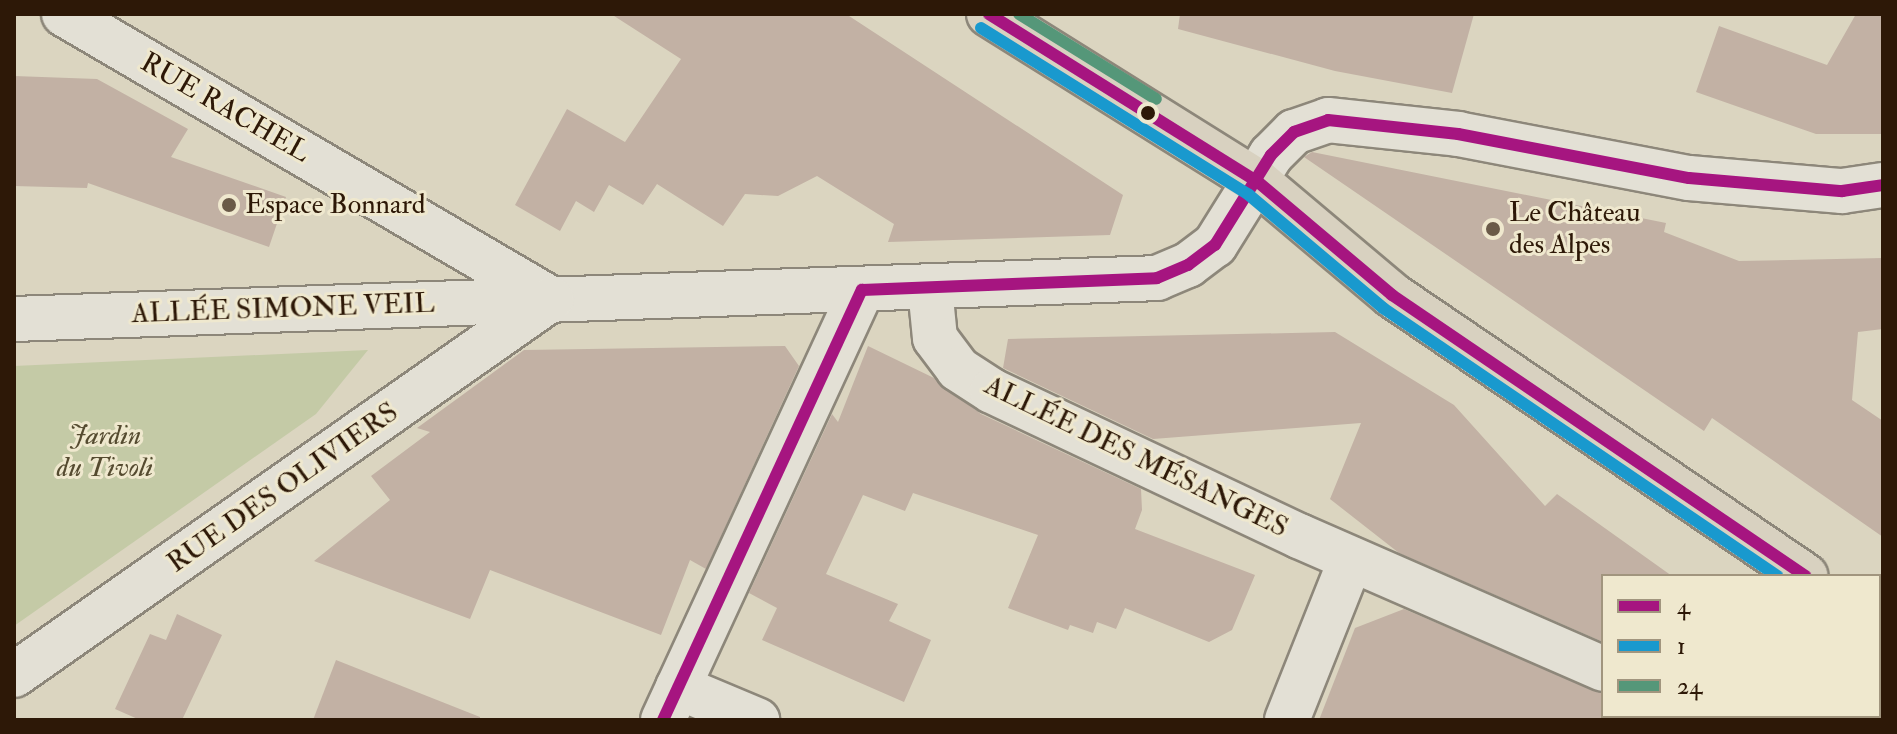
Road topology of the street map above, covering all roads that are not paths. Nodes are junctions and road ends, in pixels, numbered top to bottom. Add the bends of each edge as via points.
1 (64, 14) edge
2 (998, 19) edge
3 (1258, 182) junction
4 (1883, 185) edge
5 (930, 288) junction
6 (862, 290) junction
7 (551, 299) junction
8 (14, 319) edge
9 (1351, 559) junction
10 (1802, 574) edge
11 (1601, 668) edge
12 (14, 675) edge
13 (671, 704) edge
14 (757, 720) edge
15 (1287, 720) edge

1 - 7 street, RUE RACHEL
2 - 3 main road
3 - 4 street, ALLÉE SIMONE VEIL via 1271,155 1294,132 1328,120 1458,134 1757,186 1842,191
3 - 5 street, ALLÉE SIMONE VEIL via 1215,245 1188,265 1157,278
3 - 10 main road via 1392,295
5 - 6 street, ALLÉE SIMONE VEIL
5 - 9 street, ALLÉE DES MÉSANGES via 935,338 958,369 1054,422
6 - 7 street, ALLÉE SIMONE VEIL
6 - 13 street
7 - 8 street, ALLÉE SIMONE VEIL
7 - 12 street, RUE DES OLIVIERS
9 - 11 street, ALLÉE DES MÉSANGES
9 - 15 street
13 - 14 street

